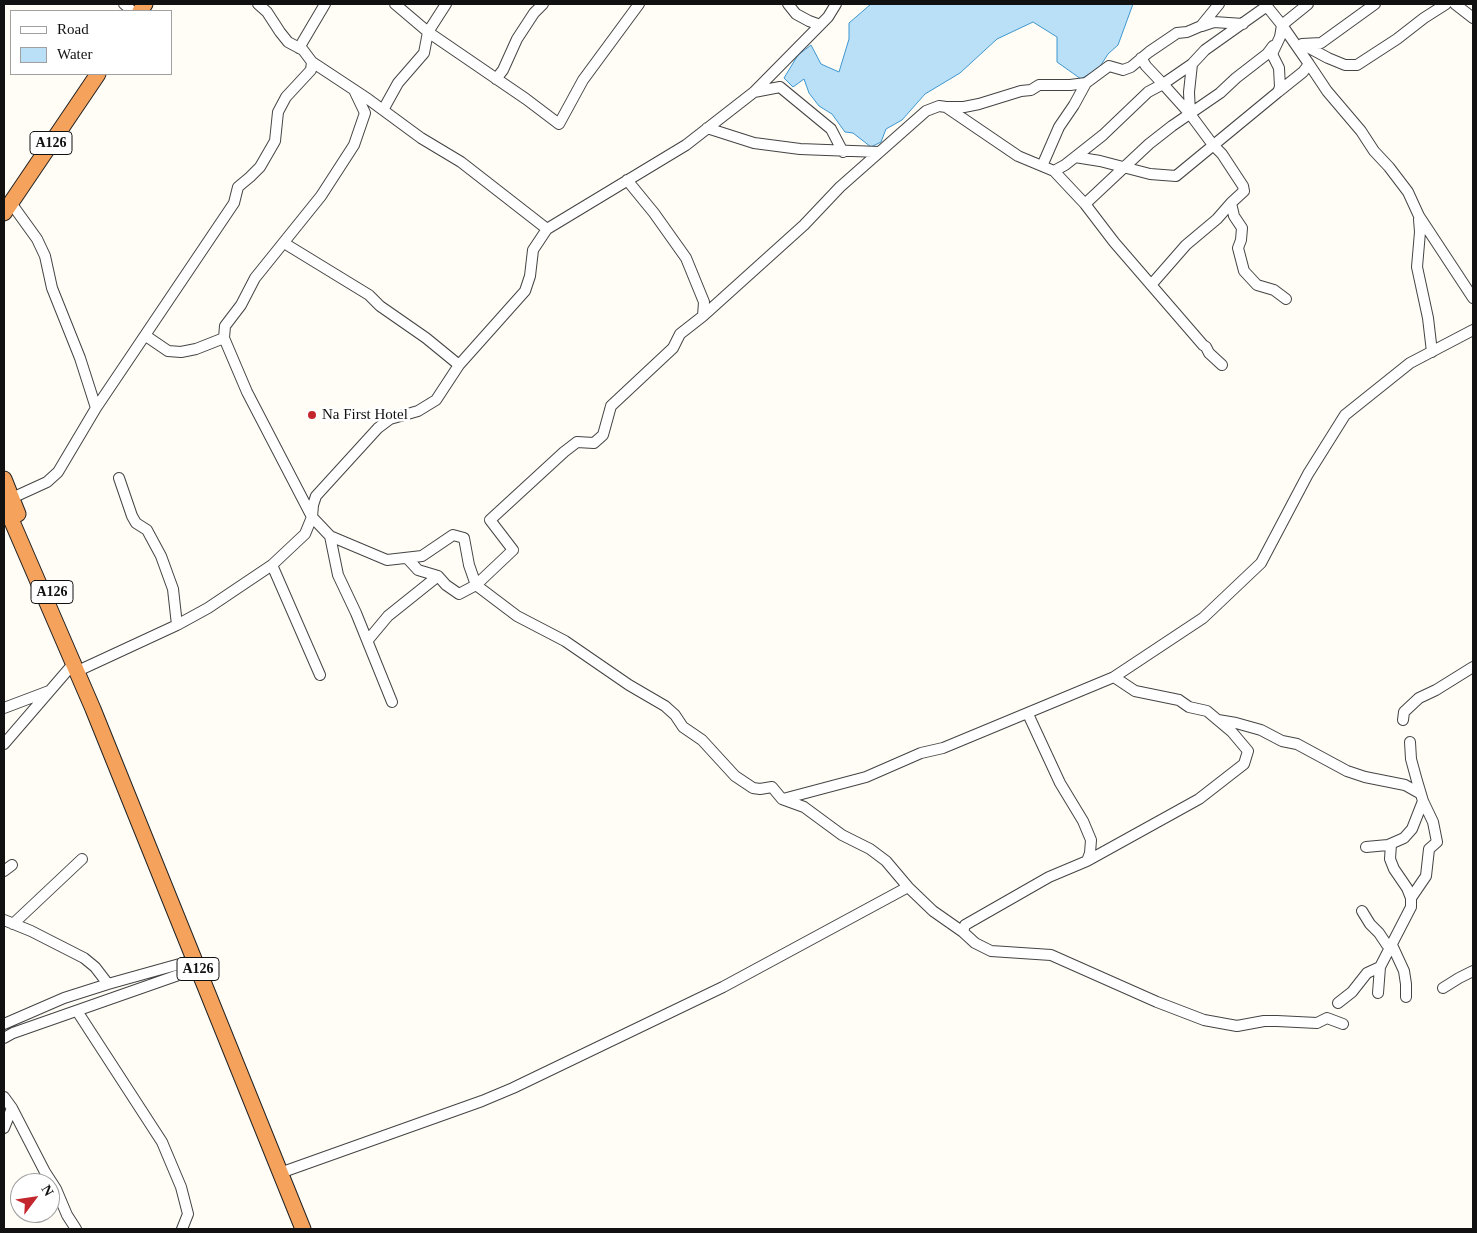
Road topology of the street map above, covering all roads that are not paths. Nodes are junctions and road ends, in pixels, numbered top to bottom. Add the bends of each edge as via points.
1 (146, 4) edge
2 (258, 4) edge
3 (325, 4) edge
4 (395, 4) edge
5 (446, 4) edge
6 (543, 4) edge
7 (639, 4) edge
8 (788, 4) edge
9 (836, 4) edge
10 (1219, 4) edge
11 (1308, 4) edge
12 (1376, 4) edge
13 (1446, 4) edge
14 (1455, 4) edge
15 (1266, 5) edge
16 (131, 8) edge
17 (1473, 18) edge
18 (1243, 24) junction
19 (820, 25) junction
20 (1282, 25) junction
21 (1201, 26) junction
22 (428, 32) junction
23 (1291, 37) junction
24 (1277, 41) junction
25 (1302, 44) junction
26 (299, 48) junction
27 (1142, 58) junction
28 (312, 62) junction
29 (1192, 64) junction
30 (1309, 64) junction
31 (86, 75) edge
32 (97, 75) edge
33 (496, 79) junction
34 (1086, 83) junction
35 (1163, 84) junction
36 (354, 90) junction
37 (754, 92) junction
38 (1278, 92) junction
39 (946, 108) junction
40 (383, 110) junction
41 (1190, 114) junction
42 (707, 128) junction
43 (1213, 145) junction
44 (843, 152) junction
45 (879, 152) junction
46 (1076, 157) junction
47 (1042, 166) junction
48 (1125, 167) junction
49 (1054, 171) junction
50 (627, 180) junction
51 (1085, 204) junction
52 (1231, 204) junction
53 (6, 205) edge
54 (1419, 216) junction
55 (547, 229) junction
56 (284, 243) junction
57 (1151, 285) junction
58 (1473, 298) edge
59 (1286, 299) dead end
60 (703, 316) junction
61 (1473, 330) edge
62 (146, 336) junction
63 (224, 338) junction
64 (1432, 352) junction
65 (459, 365) junction
66 (1222, 365) dead end
67 (96, 408) junction
68 (119, 478) dead end
69 (4, 479) edge
70 (8, 501) edge
71 (312, 517) junction
72 (330, 536) junction
73 (407, 558) junction
74 (272, 565) junction
75 (438, 576) junction
76 (476, 585) junction
77 (177, 624) junction
78 (368, 640) junction
79 (1473, 666) edge
80 (78, 667) junction
81 (320, 675) dead end
82 (1114, 677) junction
83 (50, 691) junction
84 (392, 702) dead end
85 (4, 708) edge
86 (1028, 714) junction
87 (1218, 720) junction
88 (1403, 720) dead end
89 (1410, 742) dead end
90 (4, 744) edge
91 (1422, 797) junction
92 (782, 799) junction
93 (1391, 844) junction
94 (1366, 848) dead end
95 (82, 859) dead end
96 (1087, 861) junction
97 (908, 888) junction
98 (1411, 898) junction
99 (1362, 911) dead end
100 (9, 922) edge
101 (964, 932) junction
102 (1392, 945) junction
103 (195, 963) junction
104 (1380, 967) junction
105 (1473, 971) edge
106 (108, 984) junction
107 (1443, 988) dead end
108 (1378, 993) dead end
109 (1406, 997) dead end
110 (1338, 1003) dead end
111 (77, 1011) junction
112 (4, 1024) edge
113 (1343, 1024) dead end
114 (4, 1038) edge
115 (4, 1097) edge
116 (12, 1108) junction
117 (4, 1128) edge
118 (280, 1173) junction
119 (76, 1229) edge
120 (183, 1229) edge
121 (303, 1229) edge

1 - 16 highway
2 - 26 street via 288,42
3 - 26 street
4 - 22 street
5 - 22 street
6 - 33 street via 517,39
7 - 33 street via 583,80 559,124
8 - 19 street via 796,14
9 - 19 street
10 - 21 street
11 - 20 street
12 - 25 street via 1321,43
13 - 25 street via 1358,65 1345,65
14 - 17 street
15 - 18 street
15 - 20 street
18 - 21 street via 1214,22
18 - 29 street
19 - 37 street
20 - 23 street
20 - 24 street
21 - 27 street via 1177,33
22 - 33 street
22 - 40 street via 424,53 398,83
23 - 25 street
23 - 30 street
24 - 38 street via 1272,54 1279,68
24 - 41 street via 1267,54
26 - 28 street
27 - 34 street via 1123,70 1109,66
27 - 35 street
28 - 36 street
28 - 62 street via 311,70 286,97 278,112 275,142 260,167 238,187 234,203
29 - 35 street
29 - 41 street
30 - 38 street
30 - 54 street via 1403,186
31 - 53 highway, A126
32 - 53 highway, A126
34 - 39 street via 1039,85 984,103
34 - 47 street via 1059,127
35 - 41 street
35 - 46 street via 1148,92
36 - 40 street
36 - 56 street via 365,113 354,145 321,196
37 - 42 street
37 - 44 street via 780,87 831,129
38 - 43 street
39 - 45 street via 939,106 926,111
39 - 47 street via 1018,156
40 - 55 street via 461,162
41 - 43 street
41 - 48 street via 1154,140
42 - 44 street via 754,143
42 - 50 street via 686,145
43 - 48 street via 1176,176 1150,174
43 - 52 street via 1243,186 1244,191
44 - 45 street
45 - 60 street
46 - 48 street
46 - 49 street
47 - 49 street
48 - 51 street
49 - 51 street
50 - 55 street
50 - 60 street via 686,258 704,302
51 - 57 street
52 - 57 street via 1186,245
52 - 59 street via 1242,228 1238,248 1244,271 1257,285 1274,290
53 - 67 street via 36,239 45,256 52,288
54 - 58 street
54 - 64 street via 1416,267
55 - 65 street via 533,250 525,291
56 - 63 street via 255,278 225,326
56 - 65 street via 369,295
57 - 66 street
60 - 76 street via 680,334 673,348 610,406 603,435 594,443 577,442 490,520 513,550
61 - 64 street
62 - 63 street via 168,351 181,352
62 - 67 street
63 - 71 street via 247,392
64 - 82 street via 1410,363 1345,415 1308,474 1261,562 1203,618
65 - 71 street via 436,400 418,411 390,419 378,428 316,496
67 - 70 street via 58,472 46,482
68 - 77 street via 132,516 147,530 161,556 173,589
69 - 70 highway, A126
70 - 80 highway, A126 via 64,620
71 - 72 street
71 - 74 street via 305,534
72 - 73 street via 387,560
72 - 78 street via 338,575
73 - 75 street via 418,570
73 - 76 street via 422,556 453,535 464,538
74 - 77 street via 208,608
74 - 81 street
75 - 76 street via 459,594
75 - 78 street via 388,616
76 - 92 street via 517,616 565,641 665,706 735,776 753,788 775,788
77 - 80 street
78 - 84 street
79 - 88 street via 1419,698 1404,712
80 - 83 street
80 - 103 highway, A126
82 - 86 street
82 - 87 street via 1135,692 1180,700 1189,707 1207,711
83 - 85 street
83 - 90 street
86 - 92 street via 866,777
86 - 96 street via 1091,840
87 - 91 street via 1262,730 1282,741 1297,744 1347,771 1405,785
87 - 96 street via 1248,751 1244,764 1190,804
89 - 91 street via 1411,759
91 - 93 street via 1412,829 1404,838
91 - 98 street via 1433,822 1437,842 1429,849 1426,876
92 - 97 street via 804,807 842,835 886,860
93 - 94 street
93 - 98 street via 1390,859 1394,870
95 - 100 street
96 - 101 street via 1006,900 965,925
97 - 101 street via 932,911
97 - 118 street via 723,987 512,1088
98 - 102 street via 1411,908
99 - 102 street via 1387,945
100 - 106 street via 84,958
101 - 113 street via 991,951 1051,955 1204,1020 1237,1026 1277,1021 1317,1023 1327,1018
102 - 104 street
102 - 109 street via 1404,971
103 - 106 street
103 - 111 street via 187,972
103 - 118 highway, A126
104 - 108 street
104 - 110 street via 1367,974
105 - 107 street
106 - 112 street via 64,998
111 - 114 street
111 - 120 street via 162,1142 181,1187 188,1214
115 - 116 street
116 - 117 street
116 - 119 street
118 - 121 highway, A126

